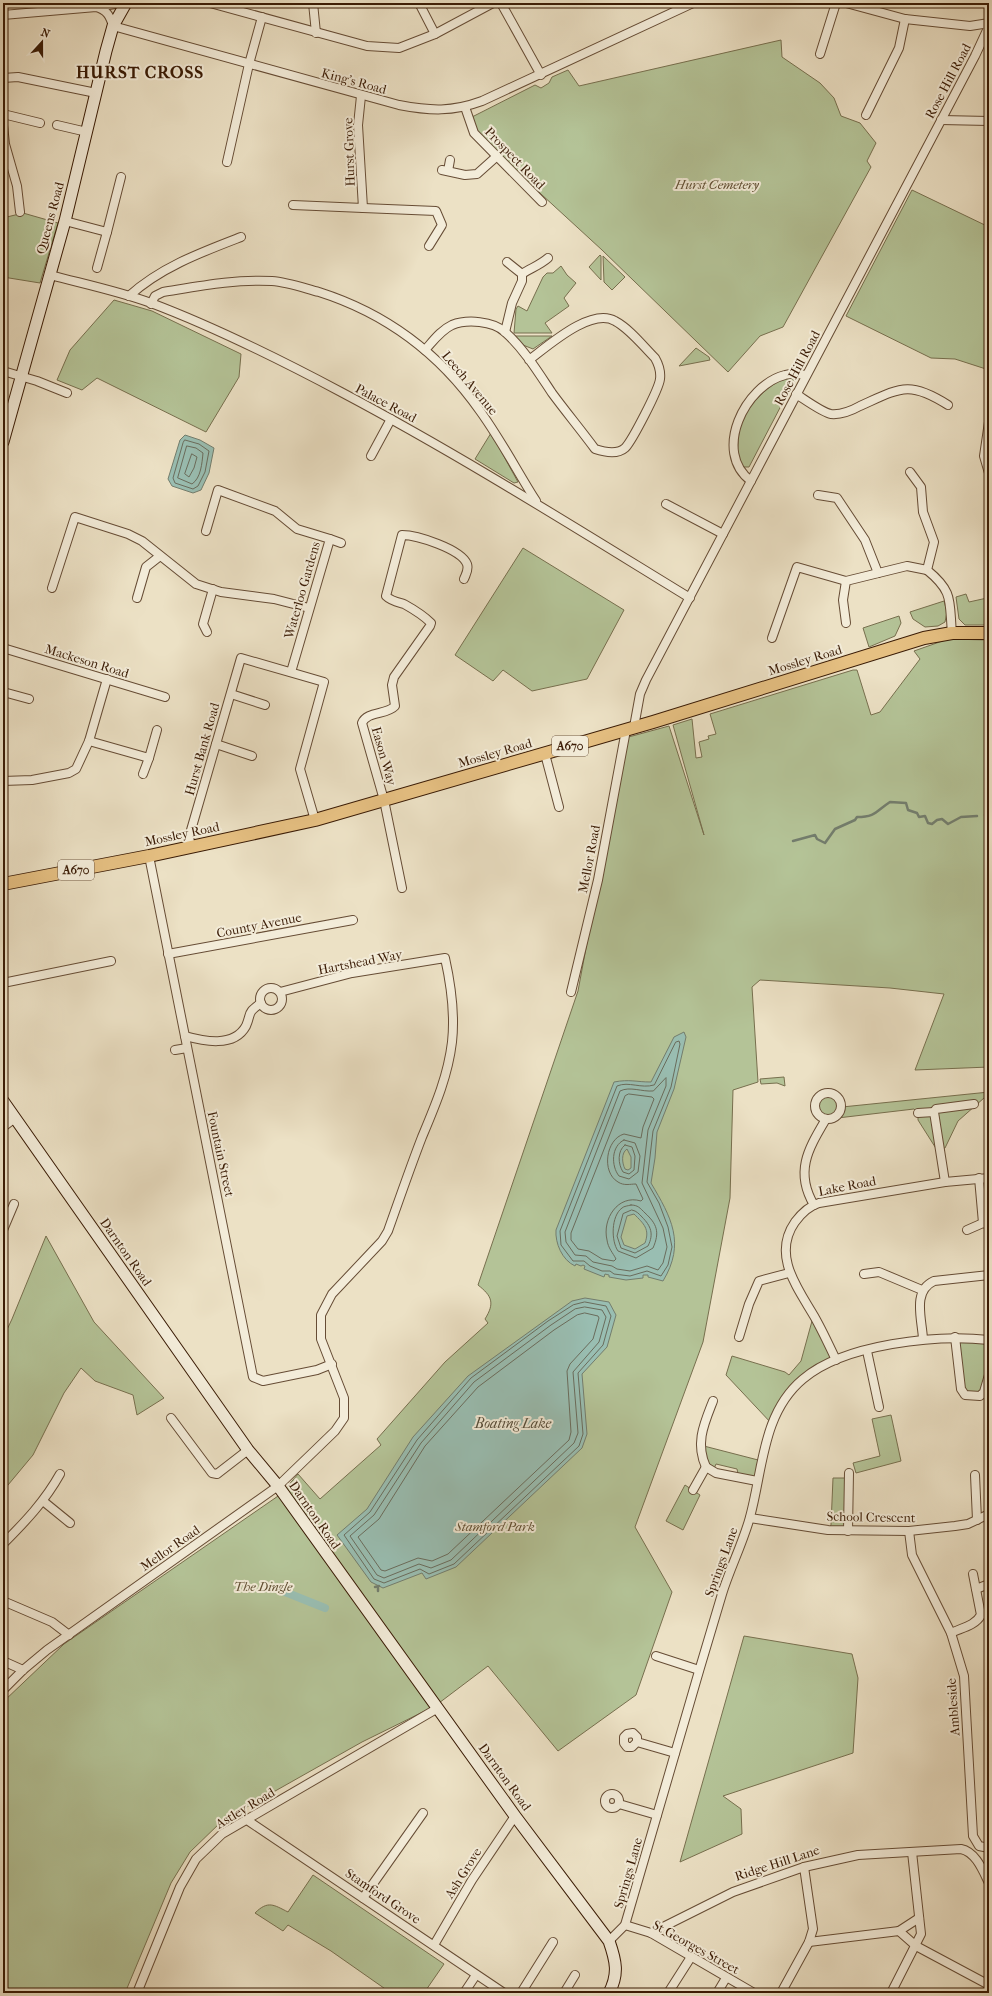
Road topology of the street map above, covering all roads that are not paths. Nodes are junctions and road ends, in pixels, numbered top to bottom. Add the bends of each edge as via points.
1 (121, 3) edge
2 (126, 3) edge
3 (313, 3) edge
4 (419, 3) edge
5 (494, 3) edge
6 (501, 3) edge
7 (693, 3) edge
8 (836, 3) edge
9 (846, 3) edge
10 (214, 4) edge
11 (84, 6) edge
12 (96, 7) junction
13 (3, 15) edge
14 (262, 17) junction
15 (905, 19) junction
16 (988, 24) edge
17 (113, 26) junction
18 (316, 33) junction
19 (434, 34) junction
20 (820, 54) dead end
21 (249, 64) junction
22 (541, 75) junction
23 (3, 78) edge
24 (96, 93) junction
25 (361, 96) junction
26 (465, 107) junction
27 (3, 114) edge
28 (866, 115) dead end
29 (941, 120) junction
30 (989, 121) edge
31 (40, 122) dead end
32 (3, 125) edge
33 (57, 125) dead end
34 (87, 132) junction
35 (496, 156) junction
36 (450, 160) dead end
37 (226, 162) dead end
38 (121, 177) dead end
39 (542, 202) dead end
40 (293, 205) dead end
41 (363, 208) junction
42 (20, 212) dead end
43 (65, 221) junction
44 (107, 232) junction
45 (241, 237) dead end
46 (430, 246) dead end
47 (548, 258) dead end
48 (507, 262) dead end
49 (97, 268) dead end
50 (522, 274) junction
51 (50, 275) junction
52 (129, 296) junction
53 (151, 304) junction
54 (505, 332) junction
55 (425, 350) junction
56 (529, 360) junction
57 (3, 372) edge
58 (806, 375) junction
59 (22, 376) junction
60 (67, 393) dead end
61 (796, 394) junction
62 (948, 405) dead end
63 (391, 419) junction
64 (989, 422) edge
65 (3, 442) edge
66 (371, 456) dead end
67 (910, 472) dead end
68 (989, 473) edge
69 (751, 481) junction
70 (818, 495) dead end
71 (536, 503) junction
72 (666, 504) dead end
73 (206, 531) dead end
74 (723, 534) junction
75 (330, 539) junction
76 (341, 543) dead end
77 (160, 556) junction
78 (927, 570) junction
79 (878, 573) junction
80 (464, 579) dead end
81 (846, 581) junction
82 (52, 588) dead end
83 (213, 589) junction
84 (137, 598) dead end
85 (690, 598) junction
86 (310, 608) junction
87 (846, 623) dead end
88 (207, 632) dead end
89 (952, 633) junction
90 (989, 633) edge
91 (772, 638) dead end
92 (3, 648) edge
93 (290, 672) junction
94 (107, 679) junction
95 (3, 694) edge
96 (231, 694) junction
97 (165, 697) dead end
98 (29, 699) dead end
99 (265, 704) dead end
100 (630, 729) junction
101 (157, 730) dead end
102 (89, 741) junction
103 (216, 744) junction
104 (544, 754) junction
105 (252, 756) dead end
106 (149, 758) junction
107 (144, 774) dead end
108 (3, 781) edge
109 (384, 800) junction
110 (560, 807) dead end
111 (315, 820) junction
112 (191, 847) junction
113 (149, 856) junction
114 (3, 884) edge
115 (402, 888) dead end
116 (353, 920) dead end
117 (168, 954) junction
118 (111, 961) dead end
119 (3, 983) edge
120 (280, 992) junction
121 (572, 992) dead end
122 (261, 1003) junction
123 (185, 1036) junction
124 (187, 1048) junction
125 (175, 1050) dead end
126 (3, 1101) edge
127 (974, 1104) dead end
128 (934, 1112) junction
129 (918, 1113) dead end
130 (15, 1118) junction
131 (826, 1119) dead end
132 (3, 1127) edge
133 (979, 1178) junction
134 (989, 1178) edge
135 (945, 1182) junction
136 (14, 1204) dead end
137 (814, 1205) junction
138 (986, 1224) edge
139 (3, 1230) edge
140 (967, 1230) dead end
141 (789, 1273) junction
142 (864, 1274) dead end
143 (989, 1275) edge
144 (922, 1290) junction
145 (739, 1337) dead end
146 (956, 1338) junction
147 (923, 1339) junction
148 (989, 1340) edge
149 (867, 1351) junction
150 (836, 1360) junction
151 (332, 1364) junction
152 (989, 1375) edge
153 (713, 1401) dead end
154 (879, 1407) dead end
155 (171, 1418) dead end
156 (248, 1450) junction
157 (706, 1467) junction
158 (849, 1473) dead end
159 (60, 1474) dead end
160 (975, 1475) dead end
161 (757, 1481) junction
162 (278, 1486) junction
163 (693, 1490) dead end
164 (43, 1501) junction
165 (989, 1514) edge
166 (750, 1518) junction
167 (977, 1520) junction
168 (70, 1524) dead end
169 (848, 1530) junction
170 (909, 1531) junction
171 (3, 1544) edge
172 (973, 1574) dead end
173 (989, 1584) edge
174 (976, 1589) junction
175 (3, 1601) edge
176 (951, 1633) junction
177 (69, 1635) junction
178 (656, 1656) dead end
179 (3, 1661) edge
180 (23, 1670) junction
181 (699, 1670) junction
182 (3, 1690) edge
183 (438, 1708) junction
184 (637, 1742) dead end
185 (675, 1753) junction
186 (619, 1804) dead end
187 (423, 1813) dead end
188 (657, 1815) junction
189 (515, 1816) junction
190 (247, 1820) junction
191 (977, 1844) junction
192 (989, 1848) edge
193 (912, 1852) junction
194 (968, 1852) junction
195 (804, 1867) junction
196 (989, 1883) edge
197 (363, 1898) junction
198 (919, 1918) junction
199 (625, 1925) junction
200 (899, 1931) junction
201 (651, 1934) junction
202 (609, 1941) junction
203 (553, 1942) dead end
204 (809, 1942) junction
205 (434, 1945) junction
206 (916, 1946) junction
207 (691, 1957) junction
208 (476, 1975) junction
209 (575, 1975) dead end
210 (726, 1978) junction
211 (989, 1985) edge
212 (137, 1993) edge
213 (464, 1993) edge
214 (504, 1993) edge
215 (522, 1993) edge
216 (564, 1993) edge
217 (609, 1993) edge
218 (668, 1993) edge
219 (717, 1993) edge
220 (754, 1993) edge
221 (781, 1993) edge
222 (891, 1993) edge

1 - 12 street
2 - 17 street, Queens Road
3 - 18 street
4 - 19 street
5 - 19 street
6 - 22 street
7 - 22 street, King's Road
8 - 20 street
9 - 15 street
10 - 14 street
11 - 12 street
11 - 13 street
12 - 17 street via 110,16
14 - 18 street
14 - 21 street
15 - 16 street via 970,26
15 - 28 street via 899,48
16 - 29 street, Rose Hill Road via 985,35
17 - 21 street, King's Road
17 - 24 street, Queens Road
18 - 19 street via 368,46 399,48
21 - 25 street, King's Road
21 - 37 street
22 - 26 street, King's Road
23 - 24 street via 18,77
24 - 34 street, Queens Road
25 - 26 street, King's Road via 425,110
25 - 41 street, Hurst Grove via 358,125
26 - 35 street, Prospect Road via 474,133
27 - 31 street
29 - 30 street
29 - 58 street, Rose Hill Road
32 - 42 street via 5,144 17,186
33 - 34 street
34 - 43 street, Queens Road
35 - 36 street via 477,174 465,175 445,171
35 - 39 street, Prospect Road
38 - 44 street
40 - 41 street
41 - 46 street via 436,211 442,225
43 - 44 street
43 - 51 street, Queens Road
44 - 49 street
45 - 52 street via 187,258 139,287
47 - 50 street
48 - 50 street
50 - 54 street
51 - 52 street, Palace Road
51 - 59 street, Queens Road
52 - 53 street, Palace Road
53 - 55 street, Leech Avenue via 155,296 163,292 221,282 274,282 313,291 362,310 390,324
53 - 63 street, Palace Road via 238,340
54 - 55 street via 484,323 452,325 438,334
54 - 56 street
55 - 71 street, Leech Avenue via 445,368 480,410
56 - 56 street via 587,320 604,317 622,325 655,358 659,364 660,380 650,405 625,448 603,452 595,449
57 - 59 street
58 - 61 street, Rose Hill Road
58 - 69 street via 786,374 776,378 757,393 740,413 735,432 735,458 740,470
59 - 60 street
59 - 65 street, Queens Road
61 - 62 street via 830,414 848,412 893,391 909,388 929,393
61 - 69 street, Rose Hill Road
63 - 66 street
63 - 71 street, Palace Road
64 - 68 street via 984,456
67 - 78 street via 921,487 923,512 934,542
69 - 74 street, Rose Hill Road
70 - 79 street via 836,498 865,540
71 - 85 street, Palace Road
72 - 74 street
73 - 75 street, Waterloo Gardens via 218,490 275,511 297,529
74 - 85 street, Rose Hill Road
75 - 76 street
75 - 86 street, Waterloo Gardens
77 - 82 street via 142,541 128,534 75,517
77 - 83 street via 196,584
77 - 84 street via 146,566
78 - 79 street via 907,566
78 - 89 street via 941,582 948,593
79 - 81 street
80 - 109 street, Eason Way via 468,570 466,563 453,551 421,538 402,535 386,596 416,611 431,623 394,677 392,685 395,706 391,710 366,717 362,723
81 - 87 street via 843,600
81 - 91 street via 797,567
83 - 86 street
83 - 88 street via 204,624
85 - 100 street, Rose Hill Road via 646,680
86 - 93 street, Waterloo Gardens
89 - 90 main road, Mossley Road / A670
89 - 100 main road, Mossley Road / A670 via 924,638
92 - 94 street, Mackeson Road
93 - 96 street, Hurst Bank Road via 241,658
93 - 111 street via 324,682 300,769
94 - 97 street, Mackeson Road
94 - 102 street
95 - 98 street
96 - 99 street
96 - 103 street, Hurst Bank Road
100 - 104 main road, Mossley Road / A670
100 - 121 street, Mellor Road
101 - 106 street
102 - 106 street
102 - 108 street via 82,760 76,769 69,773 32,780
103 - 105 street
103 - 112 street, Hurst Bank Road via 189,837
104 - 109 main road, Mossley Road / A670
104 - 110 street
106 - 107 street
109 - 111 main road, Mossley Road / A670
109 - 115 street
111 - 112 main road, Mossley Road / A670
112 - 113 main road, Mossley Road / A670
113 - 114 main road, Mossley Road / A670
113 - 117 street, Fountain Street
116 - 117 street, County Avenue
117 - 123 street, Fountain Street
118 - 119 street
120 - 122 street via 273,988 266,990 261,996
120 - 122 street via 282,1001 276,1010 265,1009
120 - 151 street, Hartshead Way via 352,973 445,958 452,1014 452,1041 445,1080 388,1231 382,1241 332,1294 321,1315 321,1339
122 - 123 street via 250,1010 245,1026 238,1035 212,1042
123 - 124 street, Fountain Street
124 - 125 street
124 - 151 street, Fountain Street via 253,1377 263,1381 317,1370
126 - 130 street, Darnton Road
127 - 128 street
128 - 129 street
128 - 135 street
130 - 132 street
130 - 156 street, Darnton Road
131 - 137 street via 811,1143 805,1161 806,1186
133 - 134 street, Lake Road
133 - 135 street, Lake Road
133 - 138 street
135 - 137 street, Lake Road
136 - 139 street
137 - 141 street, Lake Road via 799,1216 787,1238
138 - 140 street
141 - 145 street via 759,1281
141 - 150 street, Lake Road
142 - 144 street via 879,1272
143 - 144 street via 934,1281
144 - 147 street via 920,1301
146 - 147 street, Springs Lane
146 - 148 street, Springs Lane
146 - 152 street via 961,1389 965,1395 980,1396 984,1392
147 - 149 street, Springs Lane
149 - 150 street, Springs Lane
149 - 154 street
150 - 161 street, Springs Lane via 802,1380 777,1413 765,1446
151 - 162 street, Mellor Road via 344,1398 344,1418 335,1431
153 - 157 street via 700,1434 700,1452
155 - 156 street via 212,1473 217,1474
156 - 162 street, Darnton Road
157 - 161 street via 716,1473
157 - 163 street
158 - 169 street
159 - 164 street
160 - 167 street
161 - 166 street, Springs Lane
162 - 177 street, Mellor Road
162 - 183 street, Darnton Road via 337,1572
164 - 168 street
164 - 171 street
165 - 167 street, School Crescent
166 - 169 street, School Crescent via 806,1527
166 - 181 street, Springs Lane via 723,1591
167 - 170 street, School Crescent via 955,1526
169 - 170 street, School Crescent
170 - 176 street, Ambleside via 912,1556
172 - 174 street
173 - 174 street
174 - 176 street via 981,1616 973,1624
175 - 177 street via 52,1622
176 - 191 street, Ambleside via 964,1676 973,1836
177 - 180 street, Mellor Road
178 - 181 street
179 - 180 street
180 - 182 street, Mellor Road
181 - 185 street, Springs Lane
183 - 189 street, Darnton Road
183 - 190 street, Astley Road
184 - 185 street
185 - 188 street, Springs Lane
186 - 188 street
187 - 197 street
188 - 199 street, Springs Lane
189 - 202 street, Darnton Road
189 - 205 street, Ash Grove via 472,1880
190 - 197 street, Stamford Grove
190 - 212 street, Astley Road via 222,1834 196,1859 180,1887
191 - 192 street
191 - 194 street
193 - 194 street, Ridge Hill Lane via 957,1849
193 - 195 street, Ridge Hill Lane via 858,1855
193 - 198 street
194 - 196 street
195 - 201 street, Ridge Hill Lane via 733,1892
195 - 204 street via 813,1929
197 - 205 street, Stamford Grove
198 - 200 street
198 - 206 street via 921,1934
199 - 201 street, St Georges Street
199 - 202 street, Springs Lane
200 - 204 street
200 - 206 street
201 - 207 street, St Georges Street
202 - 217 street via 616,1962 614,1983
203 - 215 street
204 - 221 street
205 - 208 street, Stamford Grove
206 - 211 street
206 - 222 street
207 - 210 street, St Georges Street
207 - 218 street
208 - 213 street
208 - 214 street, Stamford Grove
209 - 216 street
210 - 219 street
210 - 220 street, St Georges Street

